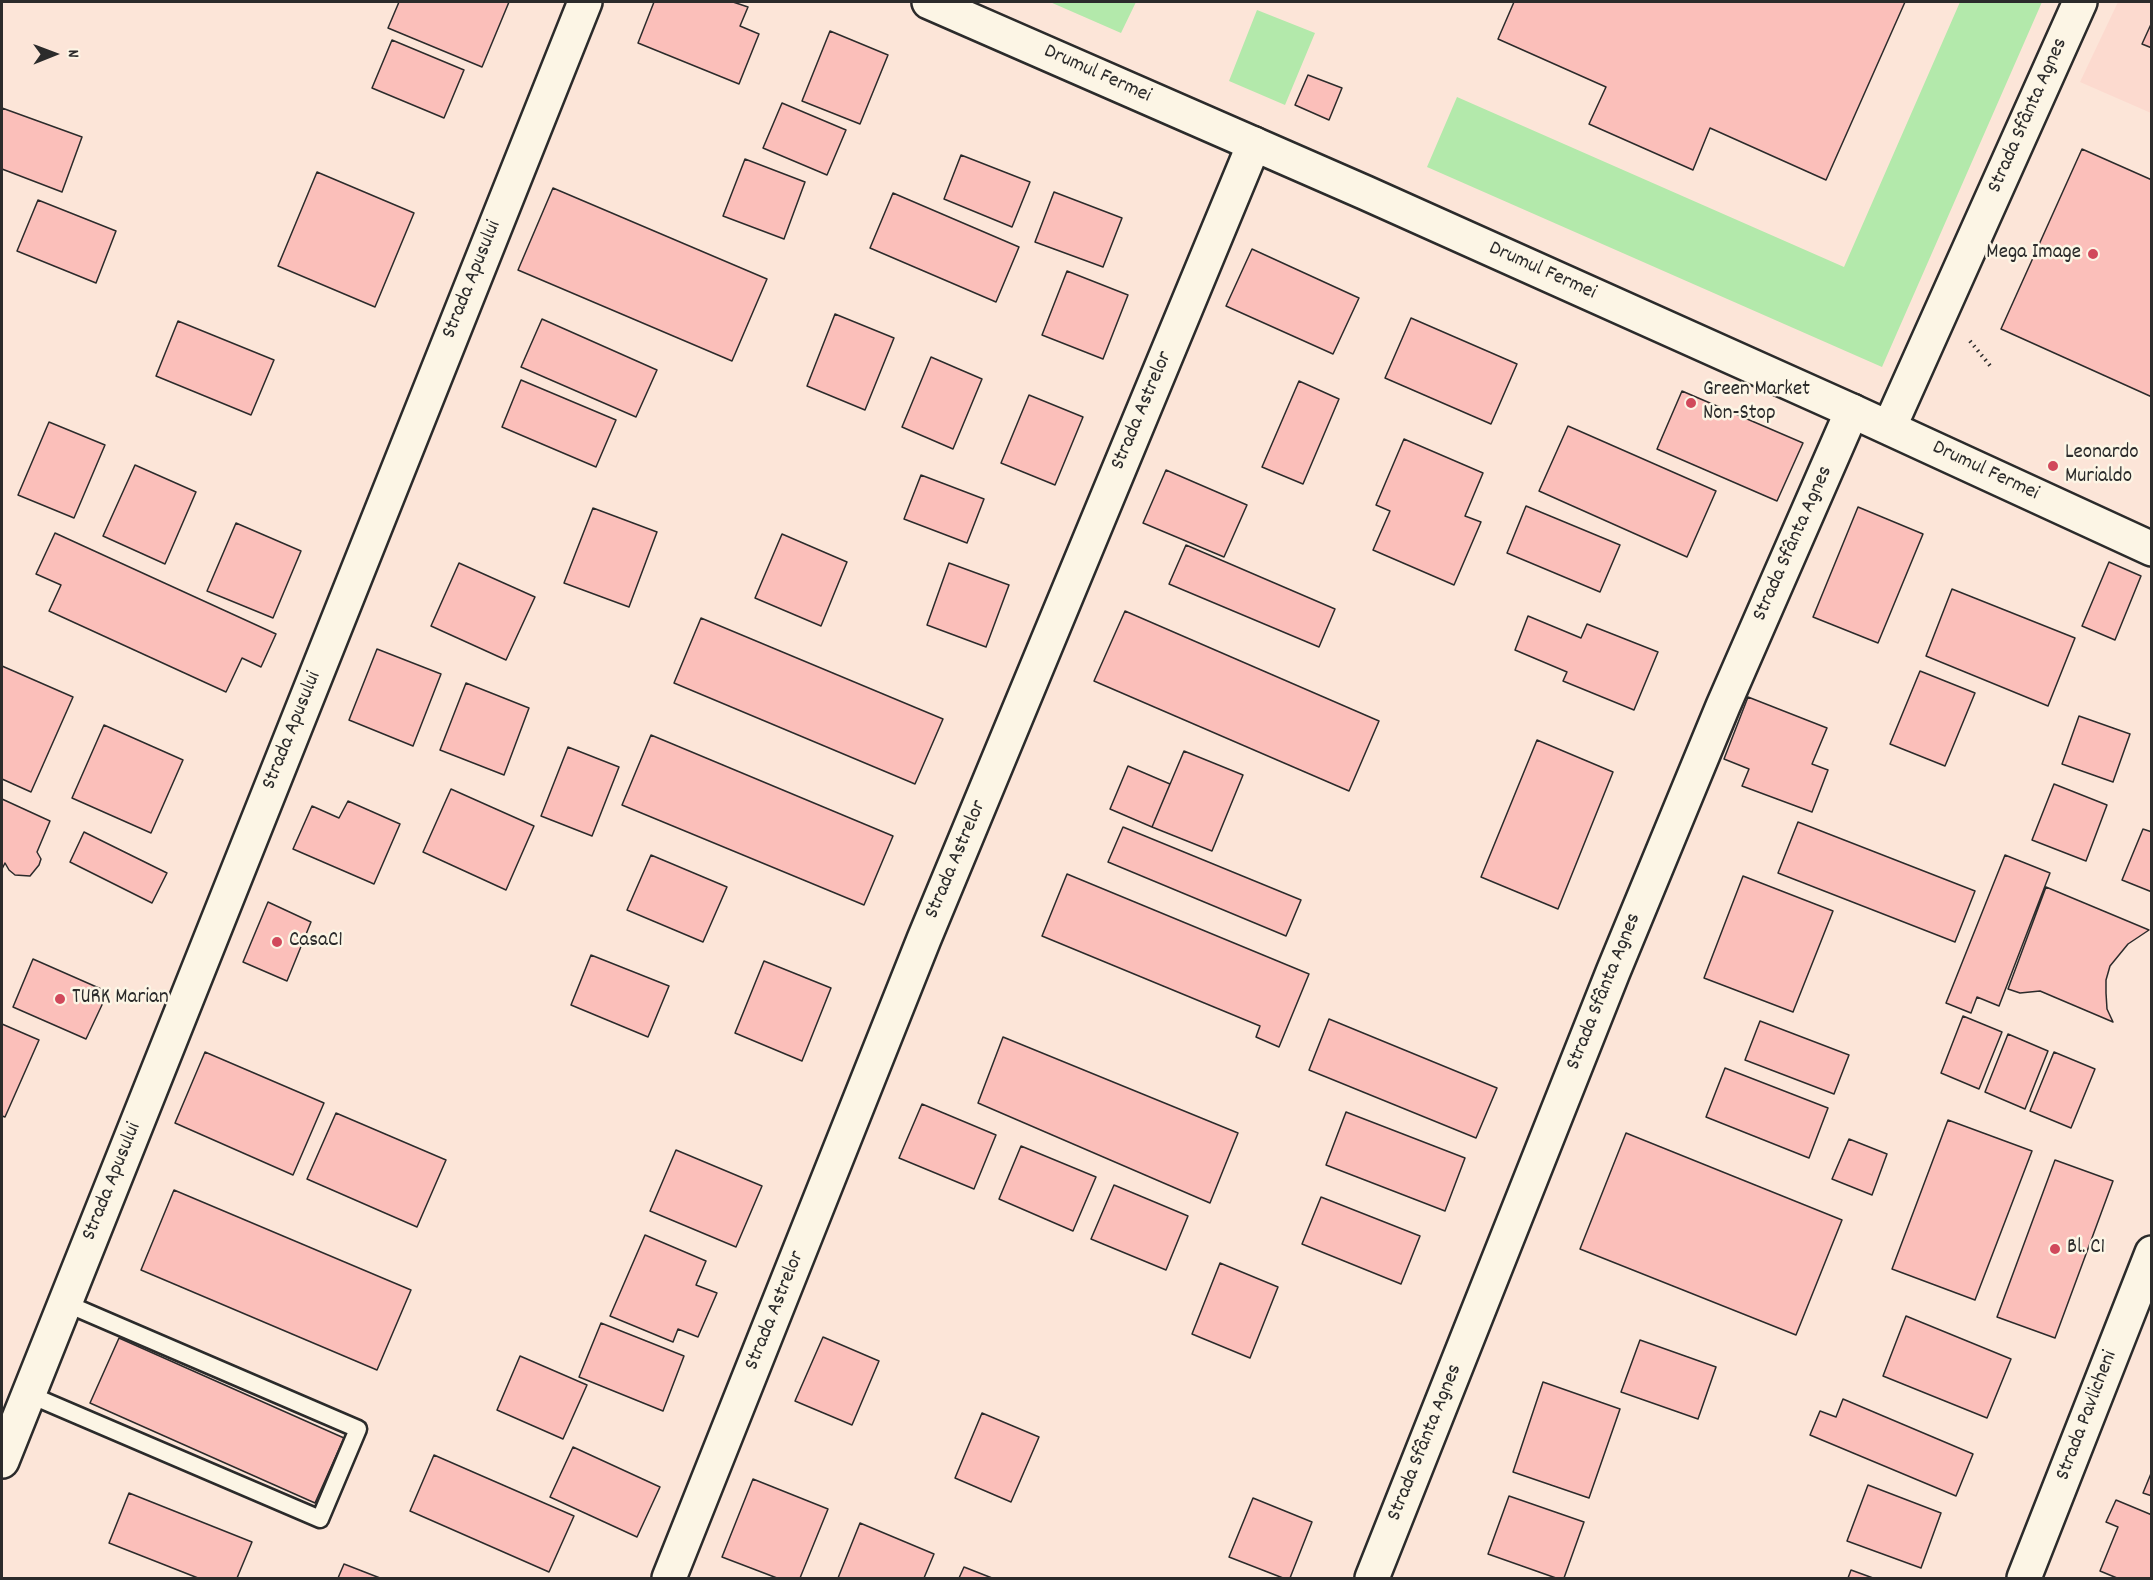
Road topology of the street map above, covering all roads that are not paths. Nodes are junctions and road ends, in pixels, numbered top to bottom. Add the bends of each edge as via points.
1 (585, 2) edge
2 (929, 2) edge
3 (2080, 2) edge
4 (1254, 144) junction
5 (1852, 411) junction
6 (1889, 428) junction
7 (2151, 549) edge
8 (2151, 1253) edge
9 (65, 1303) junction
10 (28, 1394) junction
11 (2, 1461) edge
12 (669, 1578) edge
13 (1372, 1578) edge
14 (2024, 1578) edge

1 - 9 street, Strada Apusului
2 - 4 street, Drumul Fermei
3 - 6 street, Strada Sfânta Agnes
4 - 5 street, Drumul Fermei
4 - 12 street, Strada Astrelor via 924,939
5 - 6 street, Drumul Fermei
5 - 13 street, Strada Sfânta Agnes via 1722,706
6 - 7 street, Drumul Fermei
8 - 14 street, Strada Pavlicheni
9 - 10 street, Strada Apusului
9 - 10 lane via 358,1429 320,1519
10 - 11 street, Strada Apusului

